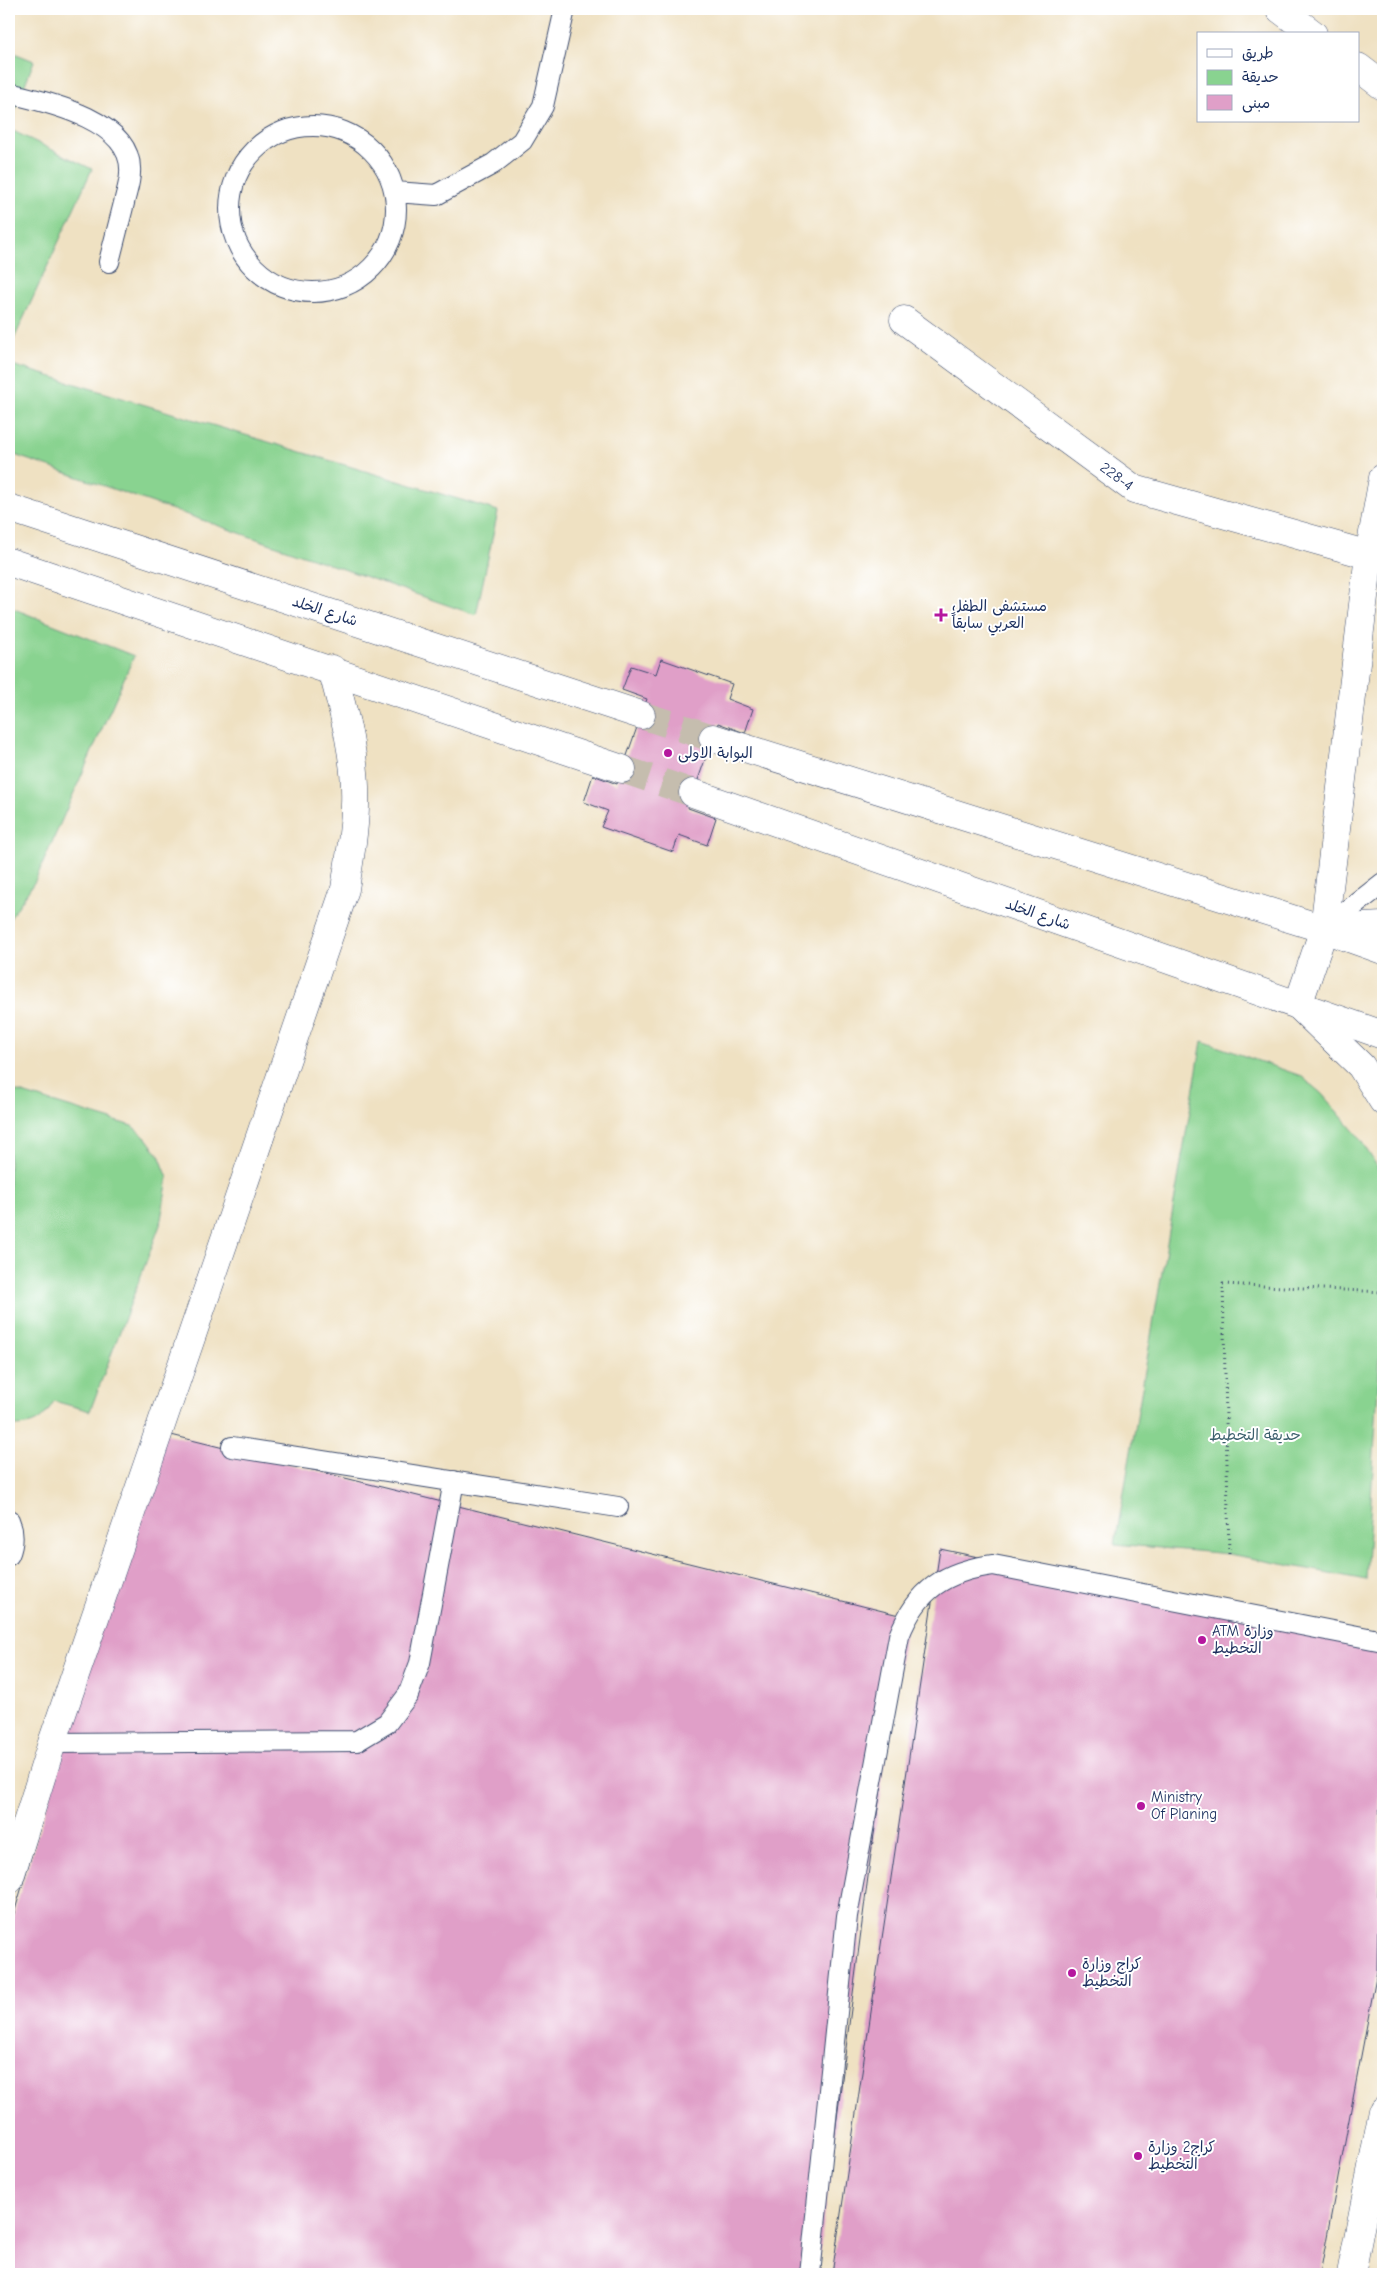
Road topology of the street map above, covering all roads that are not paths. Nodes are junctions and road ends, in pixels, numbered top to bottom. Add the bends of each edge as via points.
1 (565, 9) edge
2 (1280, 9) edge
3 (1310, 32) edge
4 (1360, 69) edge
5 (1383, 86) edge
6 (9, 93) edge
7 (395, 192) junction
8 (109, 262) dead end
9 (904, 320) dead end
10 (1383, 478) edge
11 (9, 508) edge
12 (1369, 555) junction
13 (9, 562) edge
14 (332, 669) junction
15 (641, 715) tunnel mouth
16 (713, 738) tunnel mouth
17 (622, 769) tunnel mouth
18 (693, 793) tunnel mouth
19 (1383, 883) edge
20 (1383, 926) edge
21 (1324, 929) junction
22 (1383, 950) edge
23 (1298, 1005) junction
24 (1383, 1035) edge
25 (1383, 1101) edge
26 (232, 1447) dead end
27 (454, 1481) junction
28 (618, 1507) dead end
29 (9, 1520) edge
30 (9, 1555) edge
31 (1383, 1641) edge
32 (52, 1743) junction
33 (9, 1880) edge
34 (1383, 2111) edge
35 (810, 2274) edge
36 (1351, 2274) edge

1 - 7 lane via 543,106 522,140 493,164 436,195
2 - 3 main road
4 - 5 main road
6 - 8 lane via 72,111 112,132 127,150 130,174
7 - 7 lane via 385,166 367,145 344,132 316,126 289,130 264,142 244,162 233,187 230,214 235,241 250,264 271,281 296,291 324,292 350,284 372,268 388,246 396,219
9 - 12 main road, 228-4 via 1134,489
10 - 12 main road
11 - 15 main road, شارع الخلد
12 - 21 main road
13 - 14 main road
14 - 17 main road
14 - 32 main road via 351,751 356,804 345,889
16 - 21 main road
18 - 23 main road, شارع الخلد
19 - 21 lane
20 - 21 main road
21 - 22 main road
21 - 23 main road
23 - 24 main road, شارع الخلد
23 - 25 main road via 1361,1066
26 - 27 lane
27 - 28 lane
27 - 32 lane via 420,1663 408,1695 387,1723 357,1741
29 - 30 lane via 13,1530
31 - 35 lane via 993,1564 952,1574 919,1600 899,1636 847,1916
32 - 33 main road
34 - 36 main road

